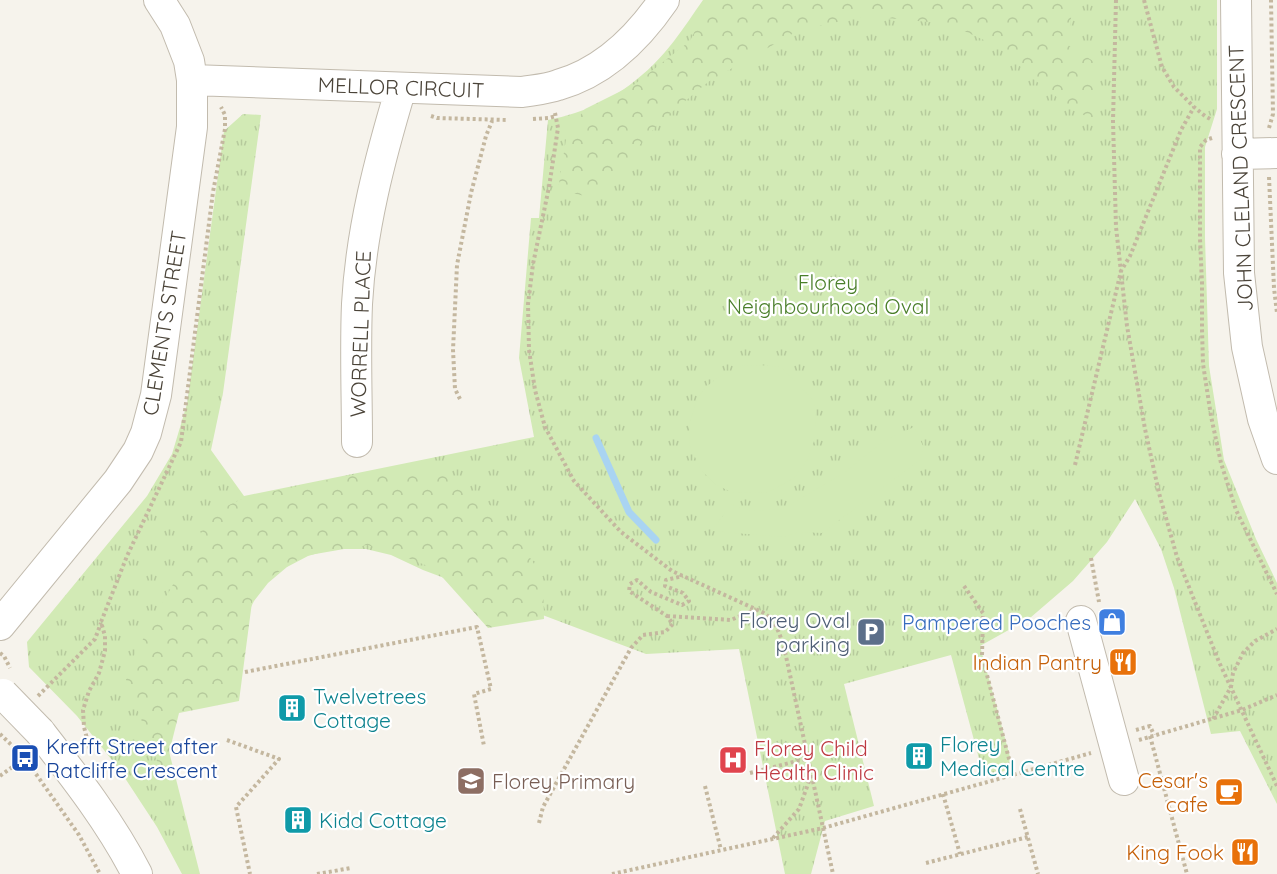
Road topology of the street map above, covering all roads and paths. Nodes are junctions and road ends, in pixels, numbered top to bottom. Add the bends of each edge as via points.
1 (159, 0) edge
2 (664, 0) edge
3 (1116, 0) edge
4 (1144, 0) edge
5 (1236, 0) edge
6 (192, 80) junction
7 (401, 88) junction
8 (1194, 107) junction
9 (555, 110) dead end
10 (492, 121) dead end
11 (1230, 138) junction
12 (1277, 153) edge
13 (1121, 271) junction
14 (460, 399) dead end
15 (357, 442) dead end
16 (1277, 459) edge
17 (1075, 465) dead end
18 (684, 576) junction
19 (964, 586) dead end
20 (1277, 594) edge
21 (756, 609) junction
22 (667, 616) junction
23 (1081, 621) dead end
24 (101, 622) dead end
25 (0, 625) edge
26 (1277, 629) edge
27 (245, 672) dead end
28 (1231, 687) junction
29 (2, 692) edge
30 (1277, 695) edge
31 (32, 702) dead end
32 (1242, 710) junction
33 (1212, 719) junction
34 (0, 734) edge
35 (1150, 736) junction
36 (227, 740) dead end
37 (30, 743) junction
38 (484, 746) dead end
39 (1115, 746) junction
40 (809, 758) junction
41 (32, 768) dead end
42 (750, 773) dead end
43 (812, 773) junction
44 (1013, 774) junction
45 (0, 776) edge
46 (1124, 780) dead end
47 (705, 786) dead end
48 (1277, 786) edge
49 (944, 794) junction
50 (1020, 809) dead end
51 (539, 823) dead end
52 (823, 828) junction
53 (1028, 837) junction
54 (773, 838) junction
55 (721, 850) junction
56 (960, 854) junction
57 (926, 863) dead end
58 (351, 868) dead end
59 (100, 874) edge
60 (137, 874) edge
61 (250, 874) edge
62 (317, 874) edge
63 (612, 874) edge
64 (833, 874) edge
65 (1038, 874) edge
66 (1187, 874) edge

1 - 6 street via 175,25
2 - 7 street, MELLOR CIRCUIT via 639,34 609,60 558,85 522,92
3 - 13 path via 1113,121
4 - 8 path via 1162,67 1174,87
5 - 11 street, JOHN CLELAND CRESCENT
6 - 7 street, MELLOR CIRCUIT
6 - 25 street, CLEMENTS STREET via 191,139 156,395 146,433 118,482
7 - 15 street, WORRELL PLACE via 366,227 357,303
8 - 11 path via 1215,121
8 - 13 path
9 - 18 path via 558,128 528,304 529,350 540,409 545,427 574,481 621,532
10 - 14 path via 471,193 457,265 453,350 455,389
11 - 12 street
11 - 16 street, JOHN CLELAND CRESCENT via 1247,347 1263,419
11 - 20 path via 1206,140 1200,147 1203,364 1210,416 1236,510
13 - 17 path
13 - 28 path via 1129,337 1159,493 1177,557
18 - 21 path
18 - 22 path via 666,580 665,586 683,593 688,601 682,605 651,592 637,580 630,584 629,591
19 - 44 path via 983,613 982,656
21 - 22 path via 731,620
21 - 40 path via 777,626
22 - 51 path via 674,624 665,632 643,635 631,648 543,807
23 - 39 street
24 - 31 path via 94,639
26 - 28 path via 1243,652
27 - 38 path via 477,627 491,688 474,694
28 - 32 path
28 - 33 path
29 - 37 street, bridge
30 - 32 path
32 - 33 path
32 - 48 path
33 - 35 path
34 - 37 path
35 - 39 path
35 - 66 path
36 - 61 path via 279,759 236,807
37 - 45 path via 25,758
37 - 60 street via 86,792
39 - 44 path
39 - 46 street
40 - 42 path
40 - 43 path
41 - 59 path via 79,835
43 - 52 path
43 - 54 path via 799,809
44 - 49 path
47 - 55 path
49 - 52 path
49 - 56 path
50 - 53 path
52 - 54 path
52 - 64 path
53 - 56 path
53 - 65 path
54 - 55 path
55 - 63 path
56 - 57 path
58 - 62 path

